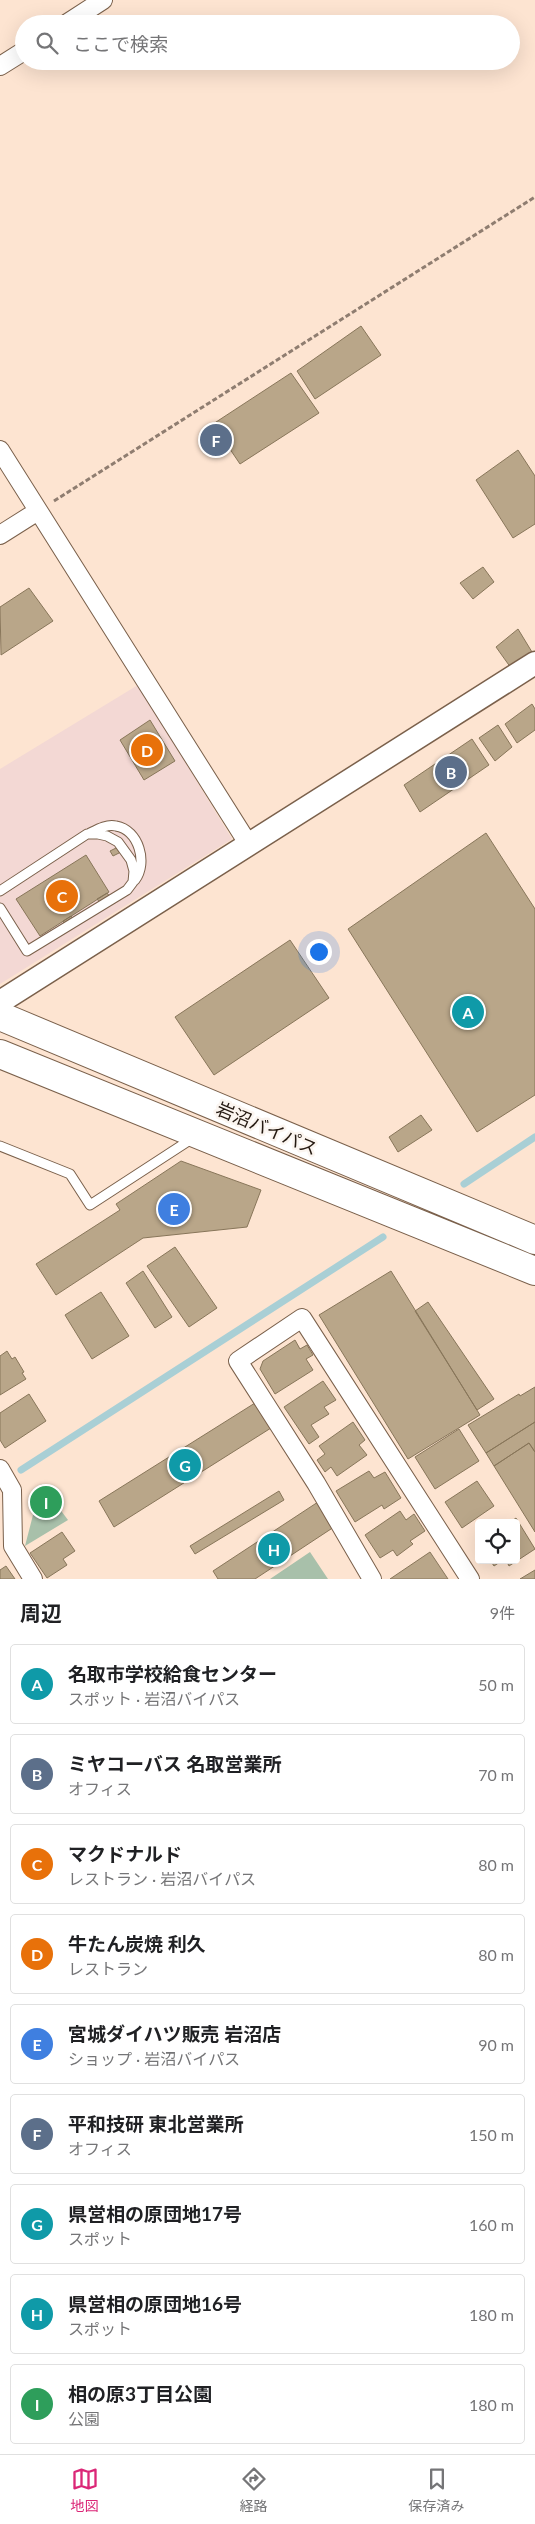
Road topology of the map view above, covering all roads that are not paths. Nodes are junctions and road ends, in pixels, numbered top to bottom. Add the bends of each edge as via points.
1 (103, 0) edge
2 (80, 15) edge
3 (15, 56) edge
4 (0, 66) edge
5 (0, 450) edge
6 (38, 511) junction
7 (0, 534) edge
8 (535, 663) edge
9 (87, 834) junction
10 (249, 845) junction
11 (133, 882) junction
12 (0, 891) edge
13 (0, 908) edge
14 (0, 1002) edge
15 (0, 1016) edge
16 (0, 1054) edge
17 (198, 1134) junction
18 (0, 1146) edge
19 (535, 1240) edge
20 (535, 1271) edge
21 (0, 1469) edge
22 (33, 1579) edge
23 (372, 1579) edge
24 (470, 1579) edge

1 - 2 street
3 - 4 street
5 - 6 street
6 - 7 street
6 - 10 street
8 - 10 street
9 - 11 lane via 107,836 118,842 131,860
9 - 11 lane via 103,827 117,826 128,832 142,854 142,864
9 - 12 lane
10 - 14 street
11 - 13 lane via 127,890 28,951
15 - 19 highway, 岩沼バイパス
16 - 17 highway, 岩沼バイパス
17 - 18 lane via 90,1205 70,1174
17 - 20 highway, 岩沼バイパス
21 - 22 street via 12,1490 13,1546
23 - 24 street via 316,1483 238,1361 302,1318

